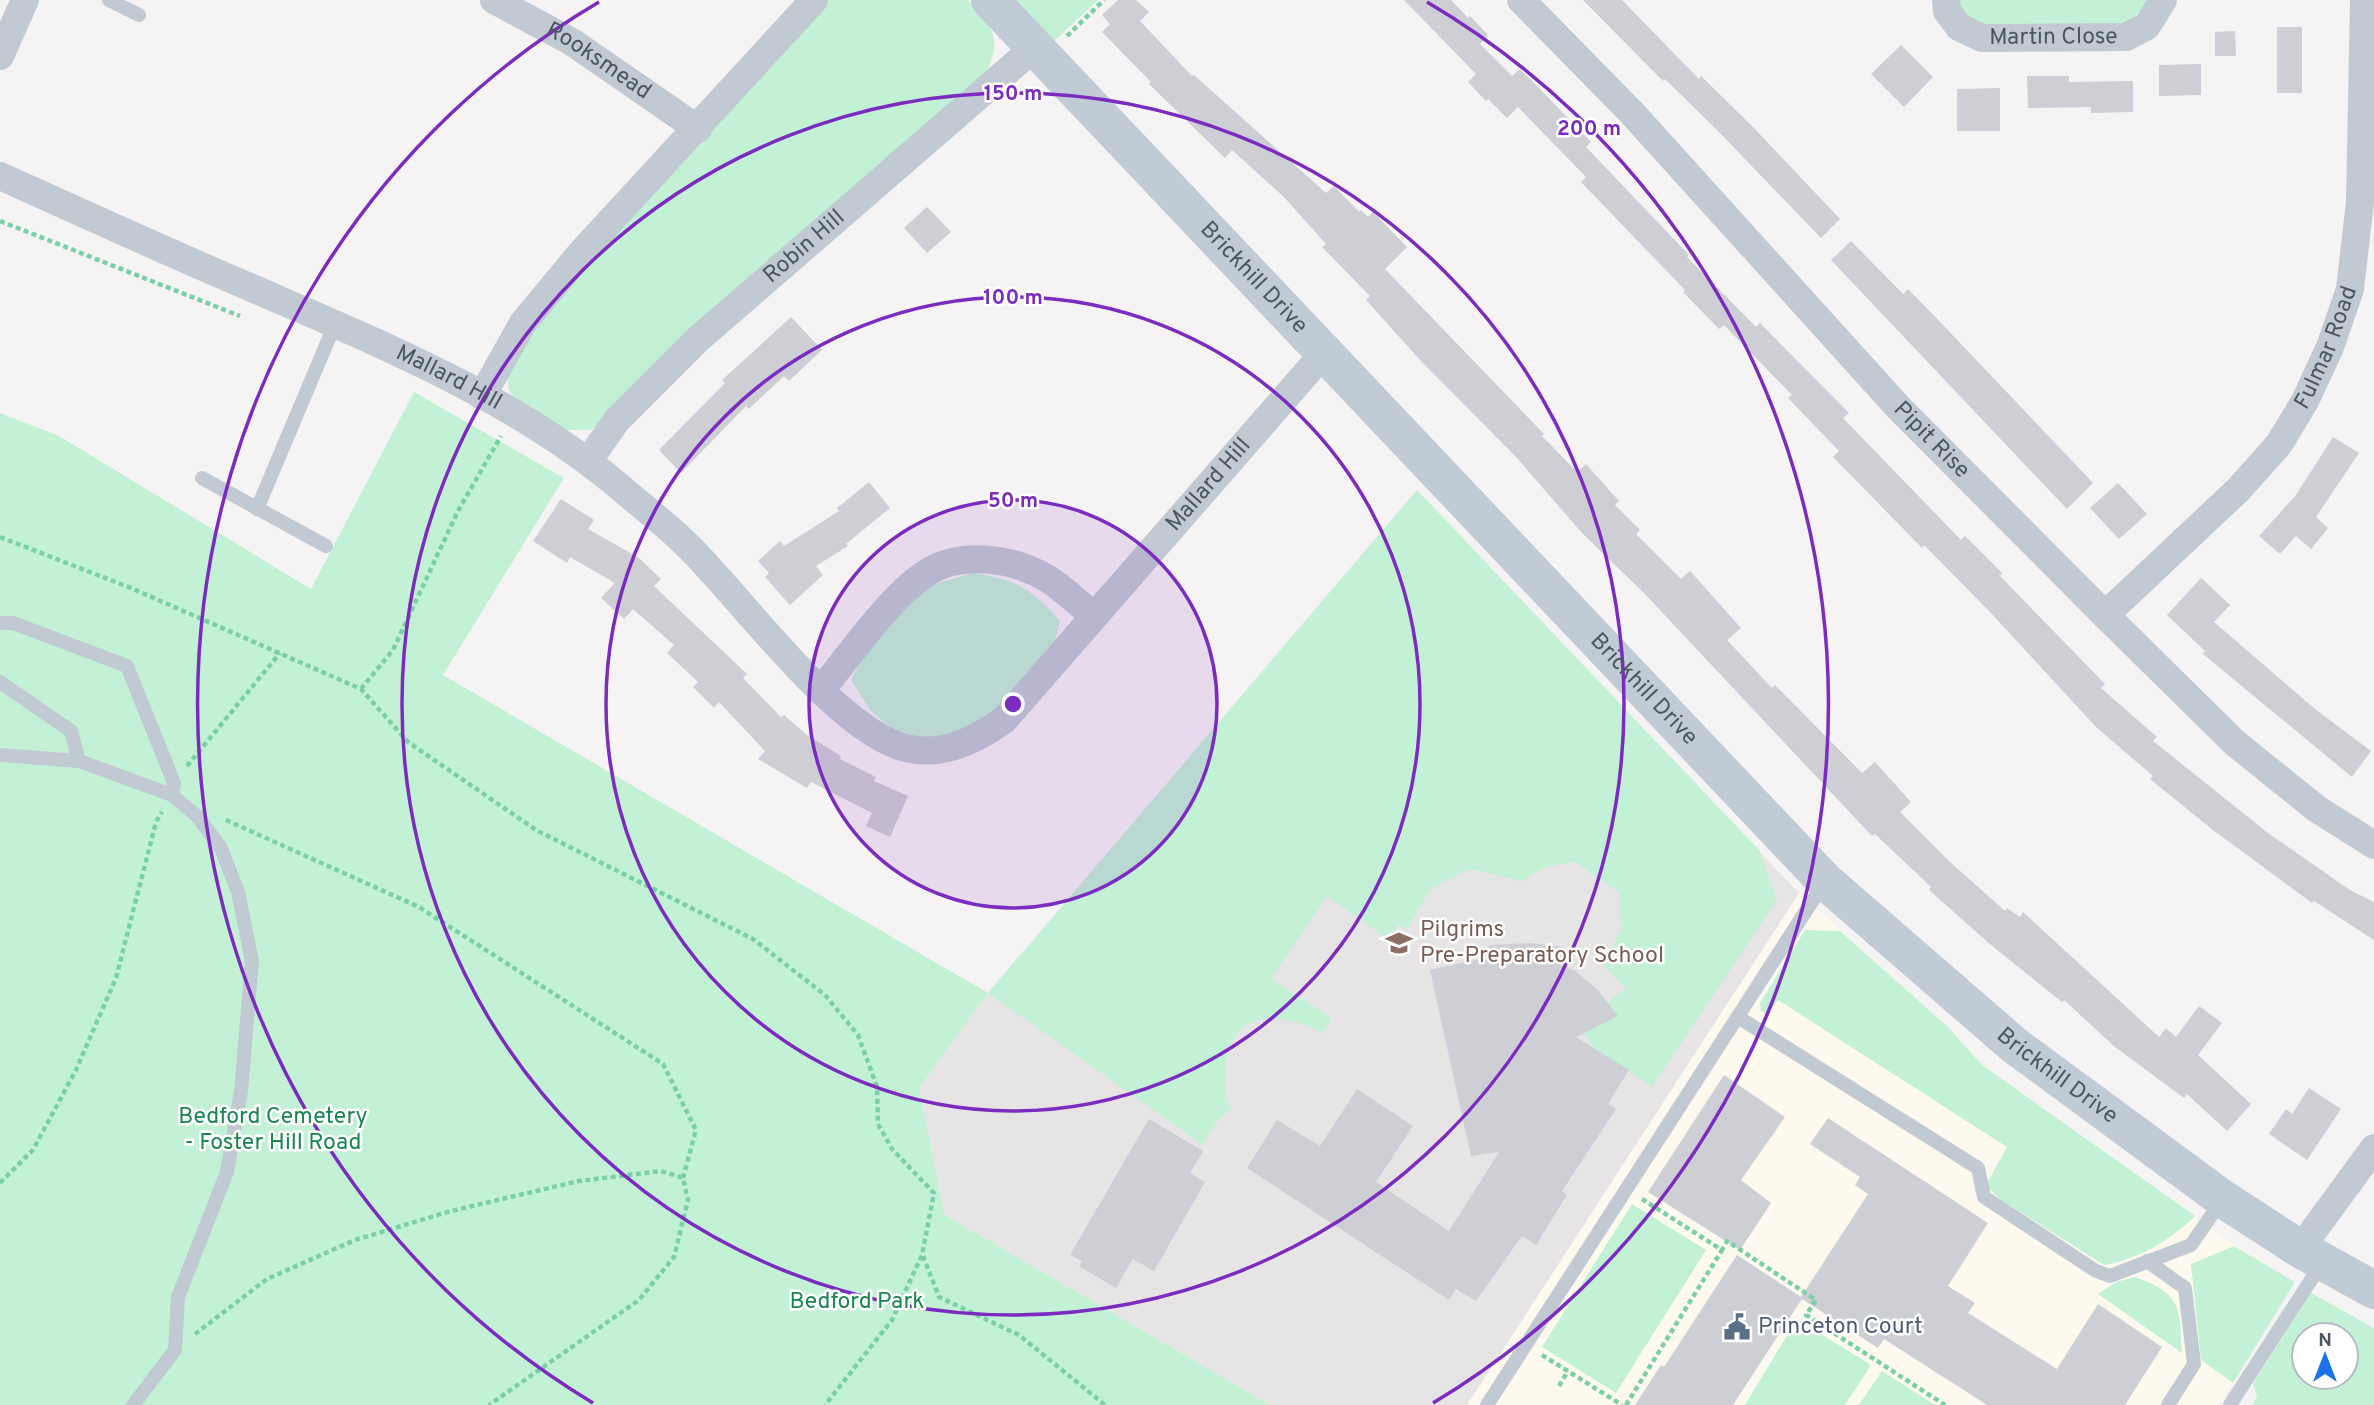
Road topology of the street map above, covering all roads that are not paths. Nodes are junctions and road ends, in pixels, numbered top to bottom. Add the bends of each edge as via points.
1 (25, 0) edge
2 (109, 0) edge
3 (494, 0) edge
4 (814, 0) edge
5 (990, 0) edge
6 (1521, 0) edge
7 (1945, 0) edge
8 (2163, 0) edge
9 (2364, 0) edge
10 (139, 15) dead end
11 (1039, 53) junction
12 (0, 56) edge
13 (698, 129) junction
14 (0, 176) edge
15 (335, 324) junction
16 (1324, 353) junction
17 (482, 396) junction
18 (589, 460) junction
19 (202, 478) dead end
20 (257, 509) junction
21 (326, 546) dead end
22 (2105, 615) junction
23 (1094, 616) junction
24 (0, 623) edge
25 (0, 682) edge
26 (821, 690) junction
27 (0, 755) edge
28 (79, 761) junction
29 (173, 789) junction
30 (2374, 845) edge
31 (1825, 881) junction
32 (1738, 1017) junction
33 (2374, 1148) edge
34 (2223, 1199) junction
35 (2311, 1255) junction
36 (2147, 1261) junction
37 (2374, 1290) edge
38 (133, 1405) edge
39 (1487, 1405) edge
40 (2168, 1405) edge
41 (2230, 1405) edge

1 - 12 street
2 - 10 lane
3 - 13 street, Rooksmead via 572,41
4 - 13 street
5 - 11 street, Brickhill Drive
6 - 22 street, Pipit Rise via 1632,113 1898,407
7 - 8 street, Martin Close via 1959,27 1982,38 2126,37 2147,26
9 - 22 street, Fulmar Road via 2360,202 2350,289 2330,347 2279,444 2238,490
11 - 16 street, Brickhill Drive
11 - 18 street, Robin Hill via 697,340 617,420
13 - 17 street via 581,253 523,323
14 - 15 street, Mallard Hill
15 - 17 street, Mallard Hill
15 - 20 lane
16 - 23 street, Mallard Hill
16 - 31 street, Brickhill Drive
17 - 18 street, Mallard Hill
18 - 26 street, Mallard Hill via 687,545
19 - 20 lane
20 - 21 lane
22 - 30 street, Pipit Rise via 2235,743 2317,809
23 - 26 street via 1047,578 1000,560 962,560 926,573
23 - 26 street, Mallard Hill via 1004,720 972,742 934,750 901,747 867,732
24 - 29 lane via 13,623 127,666
25 - 28 lane via 71,730
27 - 28 lane
28 - 29 lane
29 - 38 lane via 221,848 238,892 252,961 241,1091 227,1172 178,1297 175,1350
31 - 32 lane
31 - 34 street, Brickhill Drive via 2014,1045
32 - 36 lane via 1978,1167 1984,1197 2096,1271 2110,1276
32 - 39 lane
33 - 35 street
34 - 35 street, Brickhill Drive
34 - 36 lane via 2191,1245
35 - 37 street, Brickhill Drive
35 - 41 lane
36 - 40 lane via 2185,1288 2194,1364

